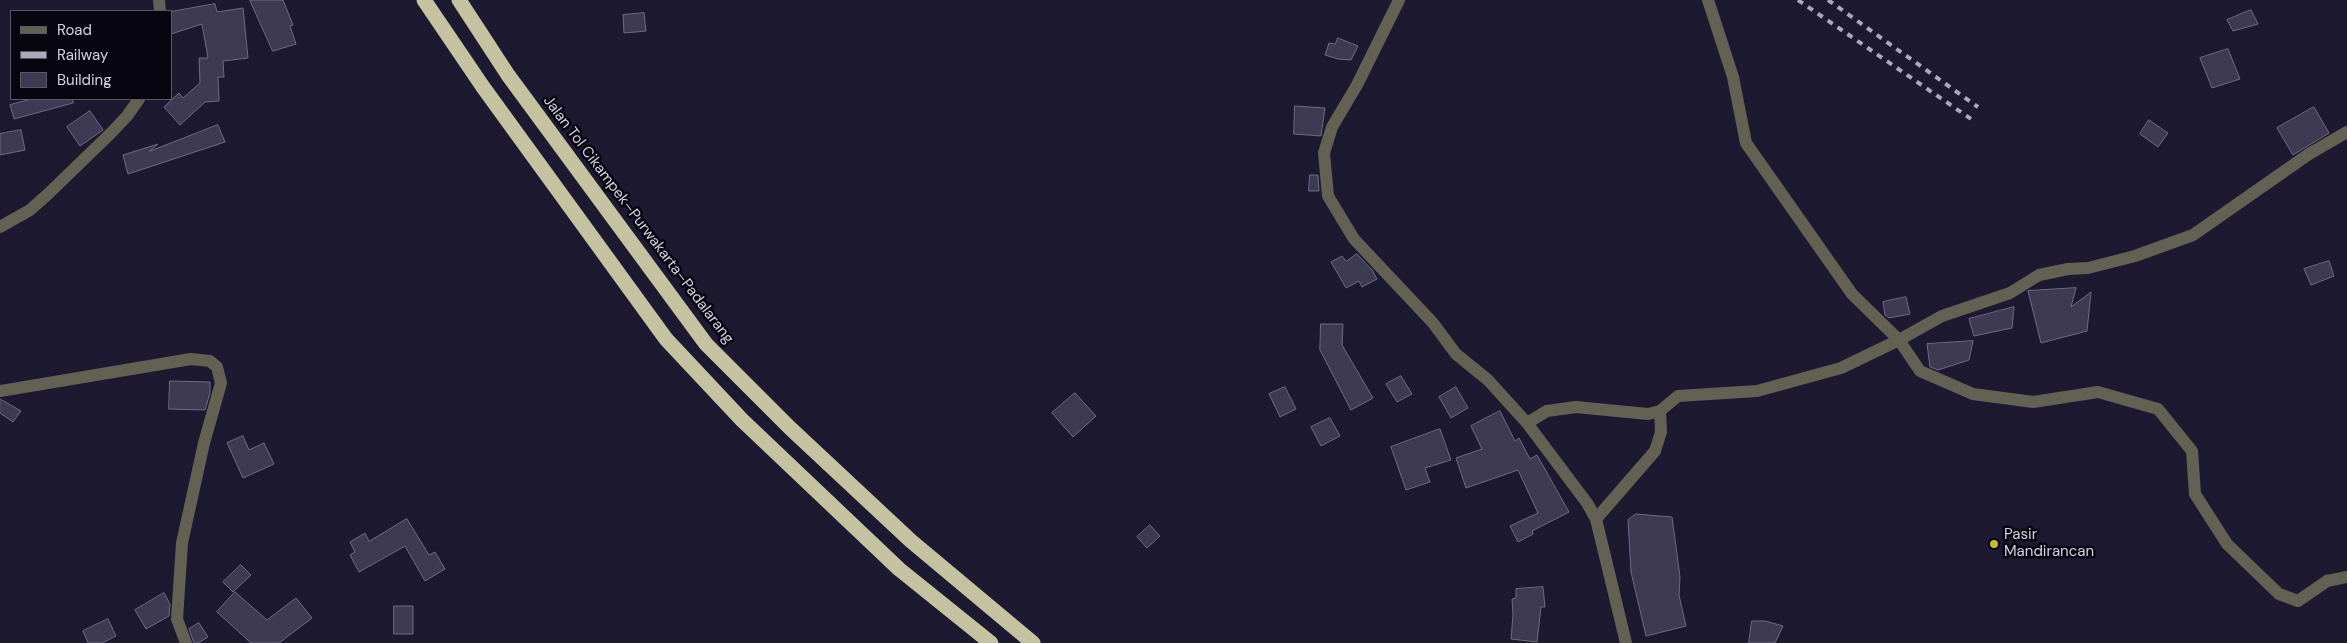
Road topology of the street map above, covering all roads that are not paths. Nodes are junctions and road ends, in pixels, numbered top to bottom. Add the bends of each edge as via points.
1 (424, 0) edge
2 (458, 0) edge
3 (1399, 0) edge
4 (1708, 0) edge
5 (138, 100) edge
6 (2347, 132) edge
7 (0, 227) edge
8 (1900, 340) junction
9 (0, 392) edge
10 (1660, 411) junction
11 (1527, 423) junction
12 (1596, 519) junction
13 (2347, 577) edge
14 (186, 643) edge
15 (991, 643) edge
16 (1034, 643) edge
17 (1626, 643) edge

1 - 15 highway via 483,88 666,339 742,420 899,568
2 - 16 highway, Jalan Tol Cikampek–Purwakarta–Padalarang via 508,75 706,344 911,541
3 - 11 street via 1357,85 1332,127 1324,153 1328,196 1354,239 1434,323 1456,354 1488,380
4 - 8 street via 1733,77 1746,143 1852,294
5 - 7 street via 116,127 48,194 30,210
6 - 8 street via 2309,154 2194,235 2135,256 2088,268 2039,275 2010,293 1942,316
8 - 10 street via 1841,368 1757,391 1678,396
8 - 13 street via 1920,371 1973,394 2033,402 2098,392 2158,409 2192,451 2195,494 2227,544 2279,594 2298,601 2327,581
9 - 14 street via 191,359 210,361 217,367 222,383 204,443 182,543 177,619
10 - 11 street via 1648,414 1576,407 1546,411
10 - 12 street via 1661,432 1655,451
11 - 12 street
12 - 17 street

